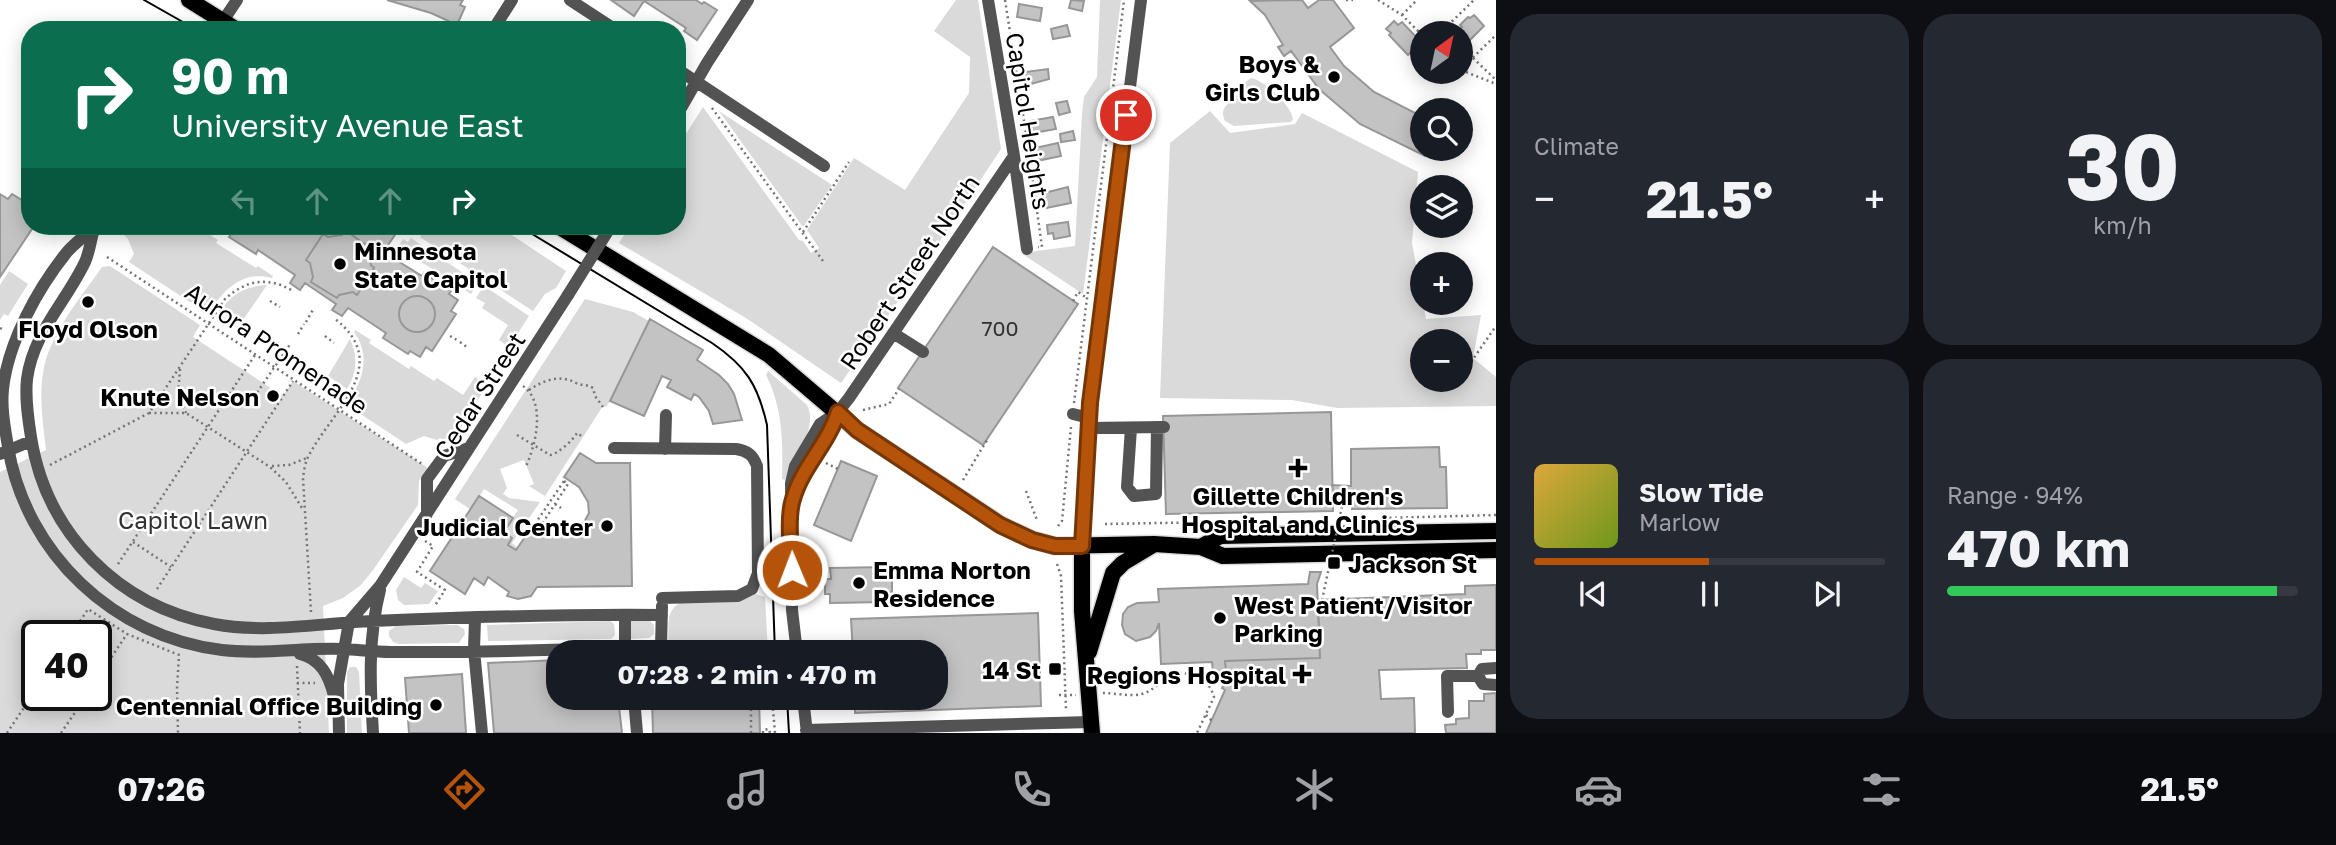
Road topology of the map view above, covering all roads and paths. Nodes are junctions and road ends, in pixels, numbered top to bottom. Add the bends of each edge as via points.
1 (189, 0) edge
2 (237, 0) edge
3 (512, 0) edge
4 (570, 0) edge
5 (748, 0) edge
6 (988, 0) edge
7 (1005, 0) edge
8 (1124, 0) edge
9 (1141, 0) edge
10 (1346, 0) edge
11 (1353, 0) edge
12 (1378, 0) edge
13 (1417, 0) edge
14 (1475, 0) edge
15 (1402, 15) junction
16 (218, 21) edge
17 (228, 21) edge
18 (499, 21) edge
19 (602, 21) edge
20 (1453, 21) edge
21 (1410, 23) edge
22 (1495, 36) edge
23 (1474, 56) edge
24 (1474, 60) edge
25 (1474, 74) edge
26 (686, 75) edge
27 (697, 82) junction
28 (1496, 83) edge
29 (686, 100) edge
30 (709, 103) dead end
31 (1014, 156) junction
32 (849, 162) dead end
33 (824, 166) dead end
34 (803, 234) junction
35 (85, 235) edge
36 (93, 235) edge
37 (573, 235) edge
38 (605, 235) edge
39 (1027, 249) joint
40 (107, 257) dead end
41 (823, 261) dead end
42 (293, 291) dead end
43 (1087, 298) junction
44 (270, 301) dead end
45 (1073, 301) dead end
46 (280, 307) dead end
47 (314, 308) dead end
48 (334, 318) dead end
49 (208, 323) junction
50 (1496, 326) edge
51 (893, 333) junction
52 (298, 334) dead end
53 (325, 336) dead end
54 (450, 336) dead end
55 (291, 343) dead end
56 (334, 343) dead end
57 (468, 348) dead end
58 (923, 352) dead end
59 (255, 355) junction
60 (1473, 359) edge
61 (181, 366) junction
62 (274, 368) junction
63 (293, 381) junction
64 (523, 386) dead end
65 (899, 389) dead end
66 (529, 390) junction
67 (254, 397) dead end
68 (603, 407) dead end
69 (863, 410) dead end
70 (340, 411) junction
71 (838, 412) junction
72 (149, 413) junction
73 (186, 413) junction
74 (1073, 414) junction
75 (666, 415) dead end
76 (28, 418) junction
77 (1088, 423) junction
78 (2, 424) edge
79 (207, 427) junction
80 (1131, 428) junction
81 (517, 435) dead end
82 (583, 437) dead end
83 (987, 440) dead end
84 (31, 441) junction
85 (534, 446) junction
86 (469, 448) junction
87 (614, 448) dead end
88 (665, 449) junction
89 (245, 452) junction
90 (4, 453) edge
91 (309, 457) junction
92 (826, 463) dead end
93 (50, 465) dead end
94 (526, 466) dead end
95 (271, 467) junction
96 (428, 468) dead end
97 (838, 469) dead end
98 (963, 480) dead end
99 (1026, 491) dead end
100 (550, 500) junction
101 (1343, 502) dead end
102 (555, 504) junction
103 (561, 508) dead end
104 (304, 510) junction
105 (426, 514) junction
106 (1037, 520) dead end
107 (1058, 526) dead end
108 (1496, 531) edge
109 (424, 540) dead end
110 (133, 542) junction
111 (1154, 544) junction
112 (1082, 546) junction
113 (1201, 547) junction
114 (1496, 550) edge
115 (118, 564) dead end
116 (1056, 564) dead end
117 (171, 567) junction
118 (380, 586) junction
119 (825, 586) dead end
120 (799, 587) dead end
121 (157, 589) dead end
122 (1322, 600) dead end
123 (662, 606) junction
124 (434, 607) dead end
125 (311, 612) dead end
126 (625, 615) junction
127 (475, 619) junction
128 (81, 620) edge
129 (105, 620) edge
130 (372, 621) junction
131 (349, 622) junction
132 (112, 624) edge
133 (127, 634) junction
134 (632, 640) edge
135 (661, 640) edge
136 (795, 640) edge
137 (343, 649) junction
138 (474, 650) junction
139 (546, 650) edge
140 (289, 651) junction
141 (371, 652) junction
142 (112, 656) edge
143 (1087, 657) junction
144 (297, 665) dead end
145 (1496, 668) edge
146 (1478, 676) junction
147 (316, 682) dead end
148 (297, 683) junction
149 (1496, 685) edge
150 (1089, 694) junction
151 (1059, 695) dead end
152 (1065, 695) junction
153 (338, 709) junction
154 (635, 710) edge
155 (751, 710) edge
156 (772, 710) edge
157 (804, 710) edge
158 (22, 711) edge
159 (76, 711) edge
160 (1448, 712) dead end
161 (1066, 714) dead end
162 (1206, 715) junction
163 (1212, 721) dead end
164 (1092, 728) edge
165 (807, 732) edge
166 (7, 733) edge
167 (61, 733) edge
168 (178, 733) edge
169 (300, 733) edge
170 (339, 733) edge
171 (373, 733) edge
172 (482, 733) edge
173 (637, 733) edge
174 (751, 733) edge
175 (763, 733) edge
176 (772, 733) edge
177 (1197, 733) edge

1 - 16 main road
2 - 17 street
3 - 18 street
4 - 19 street
5 - 27 street
6 - 31 street, Capitol Heights
7 - 39 path via 1042,247
8 - 43 path
9 - 77 street
10 - 11 path
12 - 15 path
13 - 15 path
14 - 20 path
15 - 21 path
22 - 23 path
24 - 28 path
25 - 28 path
26 - 27 street
27 - 29 street
27 - 33 street
30 - 34 path
31 - 39 street, Capitol Heights
31 - 51 street, Robert Street North
32 - 34 path
34 - 41 path
35 - 78 street via 68,251 18,330 3,388
36 - 76 street via 86,261 31,359
37 - 71 main road via 769,355
38 - 86 street, Cedar Street, bridge
40 - 49 path, Aurora Promenade
42 - 49 path via 265,280 250,283 225,299
43 - 45 path via 1078,292
43 - 74 path
44 - 46 path
47 - 52 path
48 - 70 path via 358,345 360,367
49 - 59 path, Aurora Promenade
49 - 61 path
50 - 60 path
51 - 58 street
51 - 71 street, Robert Street North
53 - 56 path
54 - 57 path
55 - 62 path
59 - 62 path, Aurora Promenade
59 - 79 path
61 - 72 path
61 - 73 path via 178,395
62 - 63 path, Aurora Promenade
62 - 67 path
63 - 70 path, Aurora Promenade
63 - 89 path
64 - 66 path
65 - 69 path via 889,404
66 - 68 path via 552,378 572,380 590,386
66 - 85 path via 536,418
70 - 91 path
70 - 96 path, Aurora Promenade
71 - 112 main road via 857,430 1000,525 1055,546
71 - 136 street, Robert Street North via 791,502
72 - 73 path
72 - 93 path
73 - 79 path
74 - 77 street
74 - 107 path
75 - 88 street
76 - 78 street
76 - 84 street
77 - 80 street
77 - 112 street
78 - 90 street
79 - 89 path
79 - 110 path
80 - 80 street via 1127,487 1134,496 1156,494 1160,427
81 - 85 path
82 - 85 path via 577,433 550,455
83 - 98 path
84 - 90 street
84 - 131 street via 45,490 67,531 98,567 129,591 174,613 215,624 273,627
85 - 94 path
86 - 105 street, Cedar Street
86 - 105 street via 444,456 427,479
87 - 88 street
88 - 123 street via 736,449 754,458 758,573 746,594
89 - 95 path
89 - 117 path
90 - 140 street via 37,530 77,580 115,612 150,630 202,647
91 - 95 path
91 - 104 path via 303,478
92 - 97 path
95 - 104 path
99 - 106 path
100 - 102 path
100 - 102 path via 564,481 568,484
100 - 102 path via 537,521 542,524
101 - 122 path, bridge
102 - 103 path
104 - 125 path
105 - 118 street, Cedar Street
108 - 113 main road via 1220,537
109 - 124 path via 433,546 417,572 445,590
110 - 115 path
110 - 117 path
111 - 112 main road
111 - 113 main road
111 - 143 main road via 1114,573
112 - 143 main road
113 - 114 main road via 1223,556
116 - 152 path via 1061,576
117 - 121 path
118 - 130 street, Cedar Street
118 - 131 street, Cedar Street
119 - 120 path
123 - 126 street
123 - 135 street
126 - 127 street
126 - 134 street
127 - 130 street
127 - 138 street
128 - 129 path via 88,609
130 - 131 street
130 - 141 street, Cedar Street
131 - 137 street, Cedar Street
132 - 133 path
133 - 142 path
133 - 168 path via 179,655
137 - 140 street
137 - 141 street
137 - 153 street, Cedar Street
138 - 139 street
138 - 141 street
138 - 172 street
140 - 153 street via 310,657 322,667
141 - 171 street, Cedar Street
143 - 150 main road
144 - 148 path
145 - 146 street via 1482,669
146 - 149 street via 1483,684
146 - 160 street via 1447,676
147 - 148 path
148 - 169 path
150 - 152 path
150 - 162 path via 1141,694 1168,676 1186,672 1212,689
150 - 164 main road
151 - 152 path
152 - 161 path
153 - 170 street, Cedar Street
154 - 173 street
155 - 174 path
156 - 176 path
157 - 165 street
158 - 166 path
159 - 167 path
162 - 163 path
162 - 177 path
164 - 165 street
175 - 176 path via 769,729

